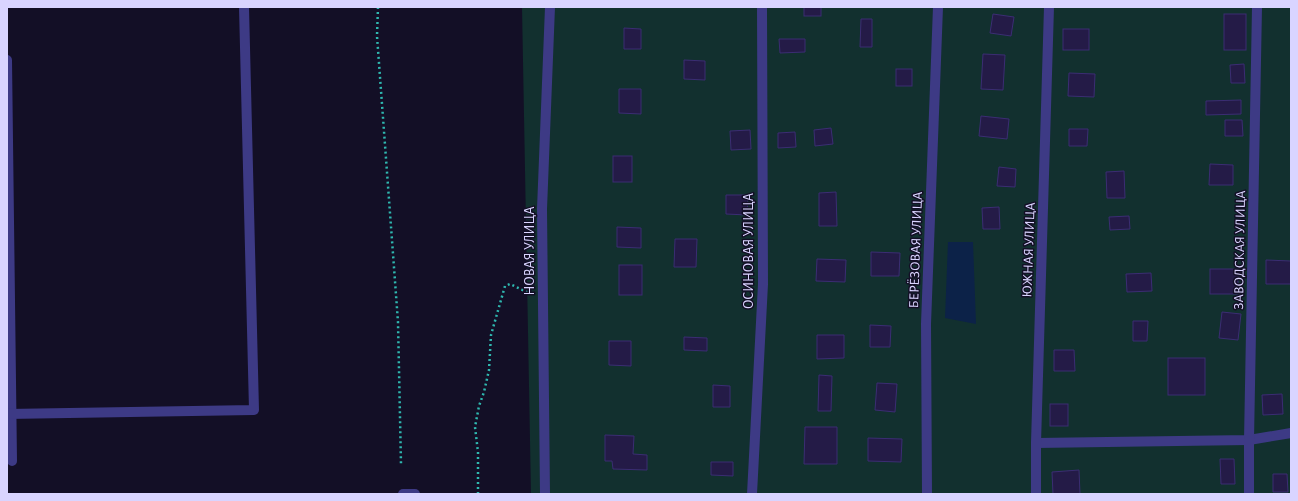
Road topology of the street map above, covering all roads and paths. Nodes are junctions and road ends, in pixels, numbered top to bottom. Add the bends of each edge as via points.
1 (244, 7) edge
2 (378, 7) edge
3 (550, 7) edge
4 (762, 7) edge
5 (938, 7) edge
6 (1049, 7) edge
7 (1257, 7) edge
8 (7, 60) edge
9 (523, 290) dead end
10 (9, 414) edge
11 (1291, 433) edge
12 (1249, 440) junction
13 (1036, 443) junction
14 (12, 460) dead end
15 (401, 464) dead end
16 (403, 494) edge
17 (415, 494) edge
18 (478, 494) edge
19 (545, 494) edge
20 (752, 494) edge
21 (927, 494) edge
22 (1036, 494) edge
23 (1249, 494) edge

1 - 10 street via 254,410
2 - 15 path via 377,36 398,322
3 - 19 street, НОВАЯ УЛИЦА via 542,209
4 - 20 street, ОСИНОВАЯ УЛИЦА via 763,284
5 - 21 street, БЕРЁЗОВАЯ УЛИЦА via 926,324
6 - 13 street, ЮЖНАЯ УЛИЦА
7 - 12 street, ЗАВОДСКАЯ УЛИЦА
8 - 10 street
9 - 18 path via 510,284 505,286 491,335 489,370 478,406 475,427
10 - 14 street
11 - 12 street
12 - 13 street
12 - 23 street, ЗАВОДСКАЯ УЛИЦА
13 - 22 street, ЮЖНАЯ УЛИЦА
16 - 17 street

